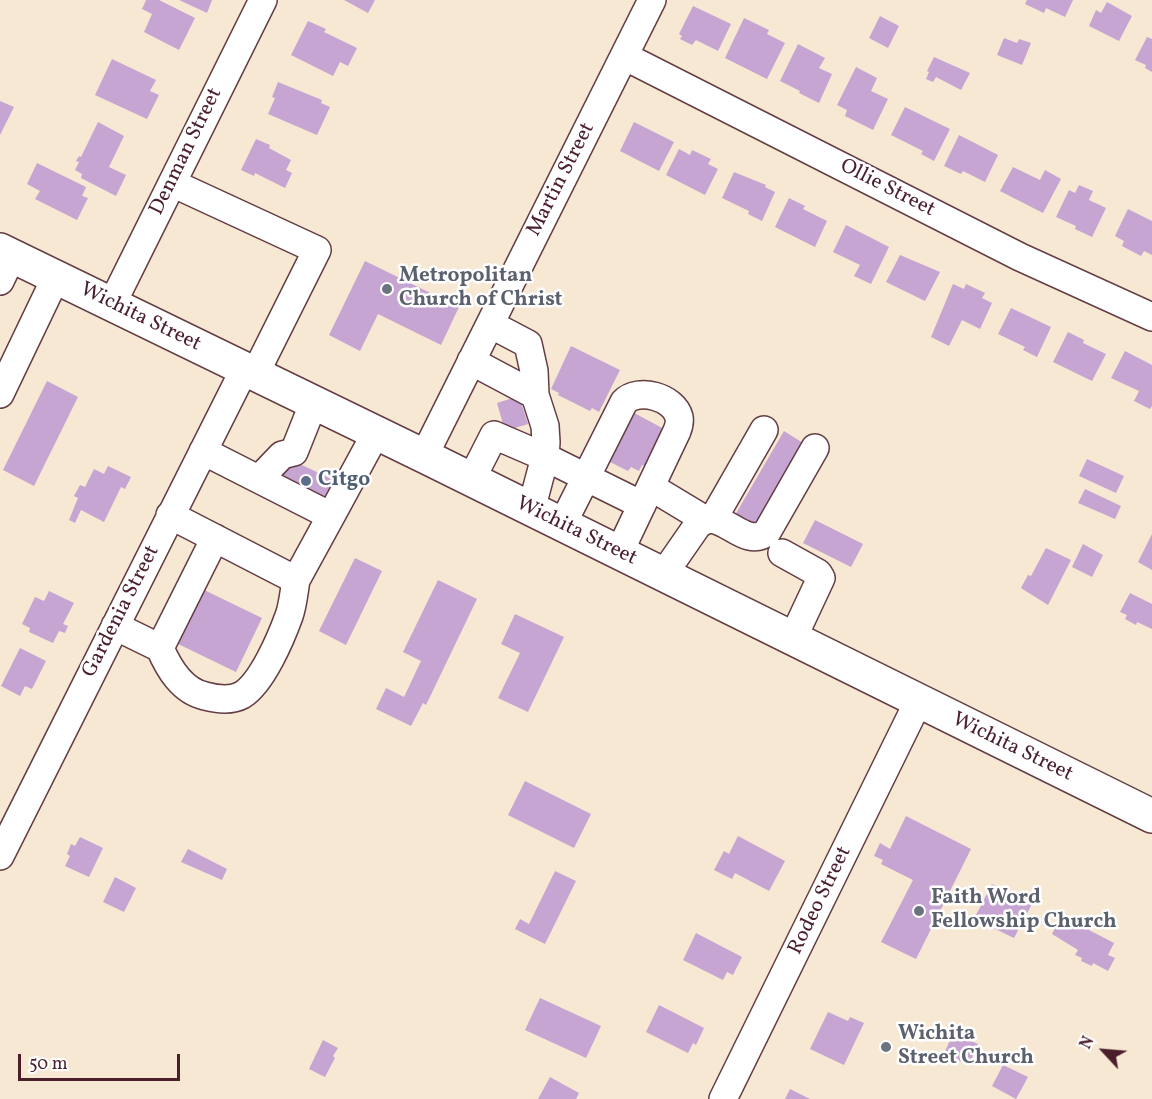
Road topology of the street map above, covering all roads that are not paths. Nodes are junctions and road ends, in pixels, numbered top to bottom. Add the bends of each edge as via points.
1 (262, 0) edge
2 (652, 0) edge
3 (624, 56) junction
4 (172, 183) junction
5 (4, 262) edge
6 (56, 277) junction
7 (112, 304) junction
8 (1152, 316) edge
9 (490, 324) junction
10 (471, 361) junction
11 (250, 371) junction
12 (0, 394) edge
13 (535, 395) junction
14 (314, 402) junction
15 (764, 430) dead end
16 (376, 433) junction
17 (815, 448) dead end
18 (203, 451) junction
19 (424, 456) junction
20 (545, 457) junction
21 (586, 476) junction
22 (259, 479) junction
23 (471, 480) junction
24 (646, 496) junction
25 (531, 510) junction
26 (170, 515) junction
27 (331, 516) junction
28 (708, 519) junction
29 (562, 525) junction
30 (215, 538) junction
31 (619, 553) junction
32 (782, 553) dead end
33 (663, 575) junction
34 (296, 580) junction
35 (115, 626) junction
36 (792, 640) junction
37 (160, 648) junction
38 (918, 702) junction
39 (1152, 816) edge
40 (0, 856) edge
41 (723, 1099) edge

1 - 4 street, Denman Street
2 - 3 street, Martin Street
3 - 8 street, Ollie Street via 1020,257
3 - 9 street, Martin Street
4 - 7 street, Denman Street
4 - 11 street, Gardenia Street via 317,250
5 - 6 main road, Wichita Street
6 - 7 main road, Wichita Street
6 - 12 street
7 - 11 main road, Wichita Street
9 - 10 street, Martin Street
9 - 13 street via 528,344
10 - 13 street
10 - 19 street, Martin Street
11 - 14 main road, Wichita Street
11 - 18 street, Gardenia Street
13 - 20 street via 545,426
14 - 16 main road, Wichita Street
14 - 22 street via 294,452 282,455
15 - 28 street
16 - 19 main road, Wichita Street
16 - 27 street
17 - 28 street via 761,537 749,537
18 - 22 street
18 - 26 street, Gardenia Street
19 - 23 main road, Wichita Street
20 - 21 street
20 - 23 street via 494,435
20 - 25 street
21 - 24 street
21 - 24 street via 624,402 632,395 645,393 670,405 680,422
21 - 29 street
22 - 27 street
23 - 25 main road, Wichita Street
24 - 28 street
24 - 31 street
25 - 29 main road, Wichita Street
26 - 30 street
26 - 35 street, Gardenia Street
27 - 34 street
28 - 33 street via 697,526
29 - 31 main road, Wichita Street
30 - 34 street
30 - 37 street
31 - 33 main road, Wichita Street
32 - 36 street via 821,578
33 - 36 main road, Wichita Street
34 - 37 street via 290,614 270,657 256,681 241,696 220,700 196,694 168,668
35 - 37 street
35 - 40 street, Gardenia Street
36 - 38 main road, Wichita Street
38 - 39 main road, Wichita Street
38 - 41 street, Rodeo Street

